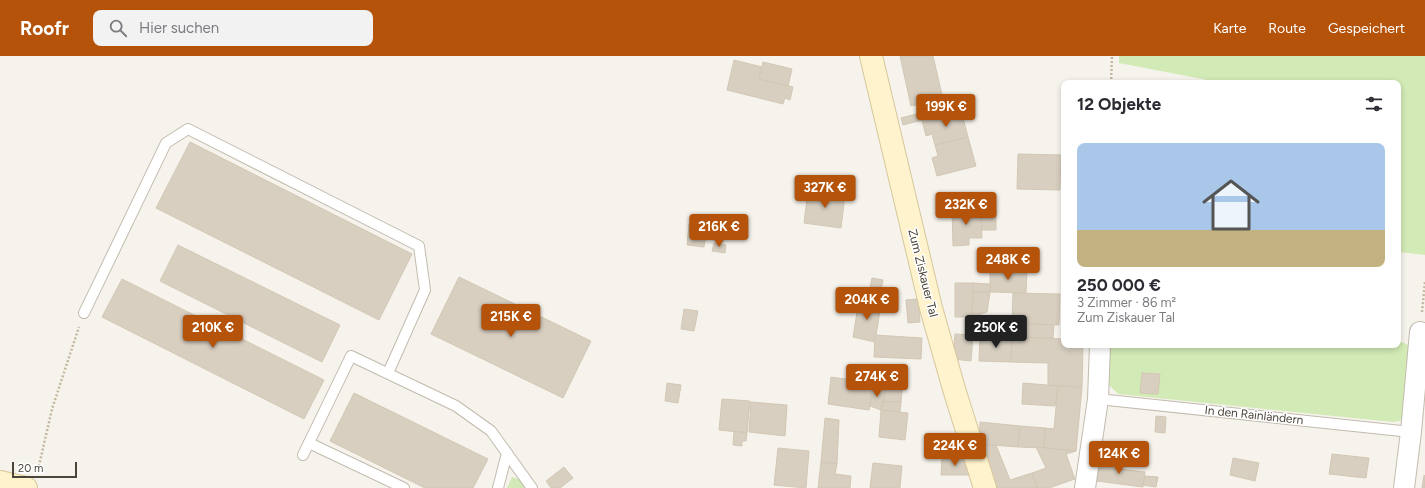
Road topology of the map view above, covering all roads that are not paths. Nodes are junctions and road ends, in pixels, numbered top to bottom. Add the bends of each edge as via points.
1 (871, 56) edge
2 (84, 313) road end
3 (1420, 332) road end
4 (1100, 348) edge
5 (388, 373) junction
6 (1098, 399) junction
7 (1411, 432) junction
8 (309, 443) junction
9 (507, 452) junction
10 (303, 455) dead end
11 (32, 481) edge
12 (0, 482) edge
13 (404, 488) edge
14 (498, 488) edge
15 (532, 488) edge
16 (984, 488) edge
17 (1086, 488) edge
18 (1404, 488) edge

1 - 16 street, Zum Ziskauer Tal via 931,308
2 - 5 lane via 166,143 188,129 419,246 425,290
3 - 7 street
4 - 6 street
5 - 8 lane via 351,356
5 - 9 lane via 456,406 491,431
6 - 7 lane, In den Rainländern
6 - 17 street
7 - 18 street
8 - 10 lane
8 - 13 lane
9 - 14 lane
9 - 15 lane
11 - 12 street

